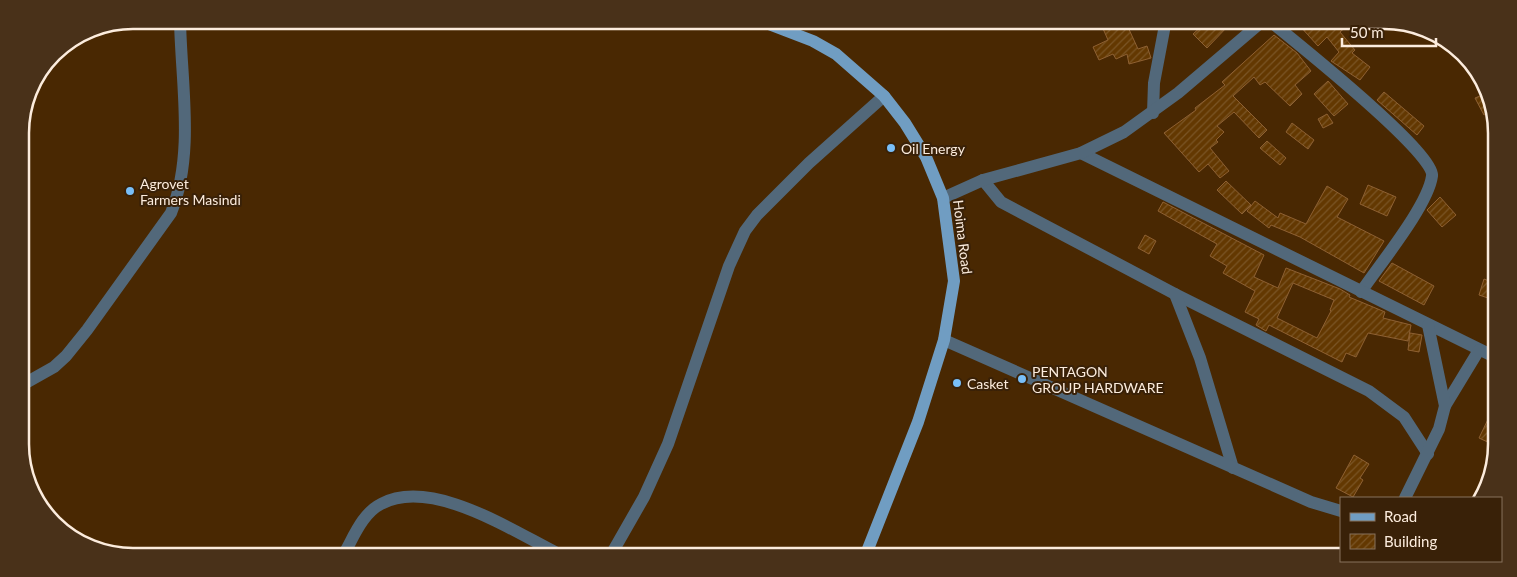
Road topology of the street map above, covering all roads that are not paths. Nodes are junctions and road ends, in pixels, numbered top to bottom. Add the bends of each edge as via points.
1 (180, 29) edge
2 (781, 29) edge
3 (1164, 29) edge
4 (1253, 29) edge
5 (1280, 29) edge
6 (884, 96) junction
7 (1153, 113) junction
8 (1081, 152) junction
9 (983, 180) junction
10 (943, 198) junction
11 (1361, 292) junction
12 (1175, 294) junction
13 (1428, 325) junction
14 (944, 340) junction
15 (1479, 350) junction
16 (1488, 354) edge
17 (29, 381) edge
18 (1445, 406) junction
19 (1428, 454) junction
20 (1233, 468) junction
21 (1406, 497) edge
22 (1340, 511) edge
23 (346, 548) edge
24 (547, 548) edge
25 (615, 548) edge
26 (868, 548) edge

1 - 17 street via 182,169 171,212 66,356
2 - 6 main road, Hoima Road via 836,54
3 - 7 street via 1154,83
4 - 7 street
5 - 11 street via 1399,132 1432,169 1430,184 1411,221
6 - 10 main road, Hoima Road via 926,157
6 - 25 street via 809,163 745,231 729,266 668,444 644,497
7 - 8 street via 1124,132
8 - 9 street
8 - 11 street
9 - 10 street
9 - 12 street via 1001,202
10 - 14 main road, Hoima Road via 954,281
11 - 13 street
12 - 19 street via 1382,399 1412,427
12 - 20 street via 1200,358
13 - 15 street
13 - 18 street
14 - 20 street
14 - 26 main road, Hoima Road via 918,422
15 - 16 street
15 - 18 street
18 - 19 street
19 - 21 street
20 - 22 street via 1310,502
23 - 24 street via 360,524 380,504 410,495 454,502

